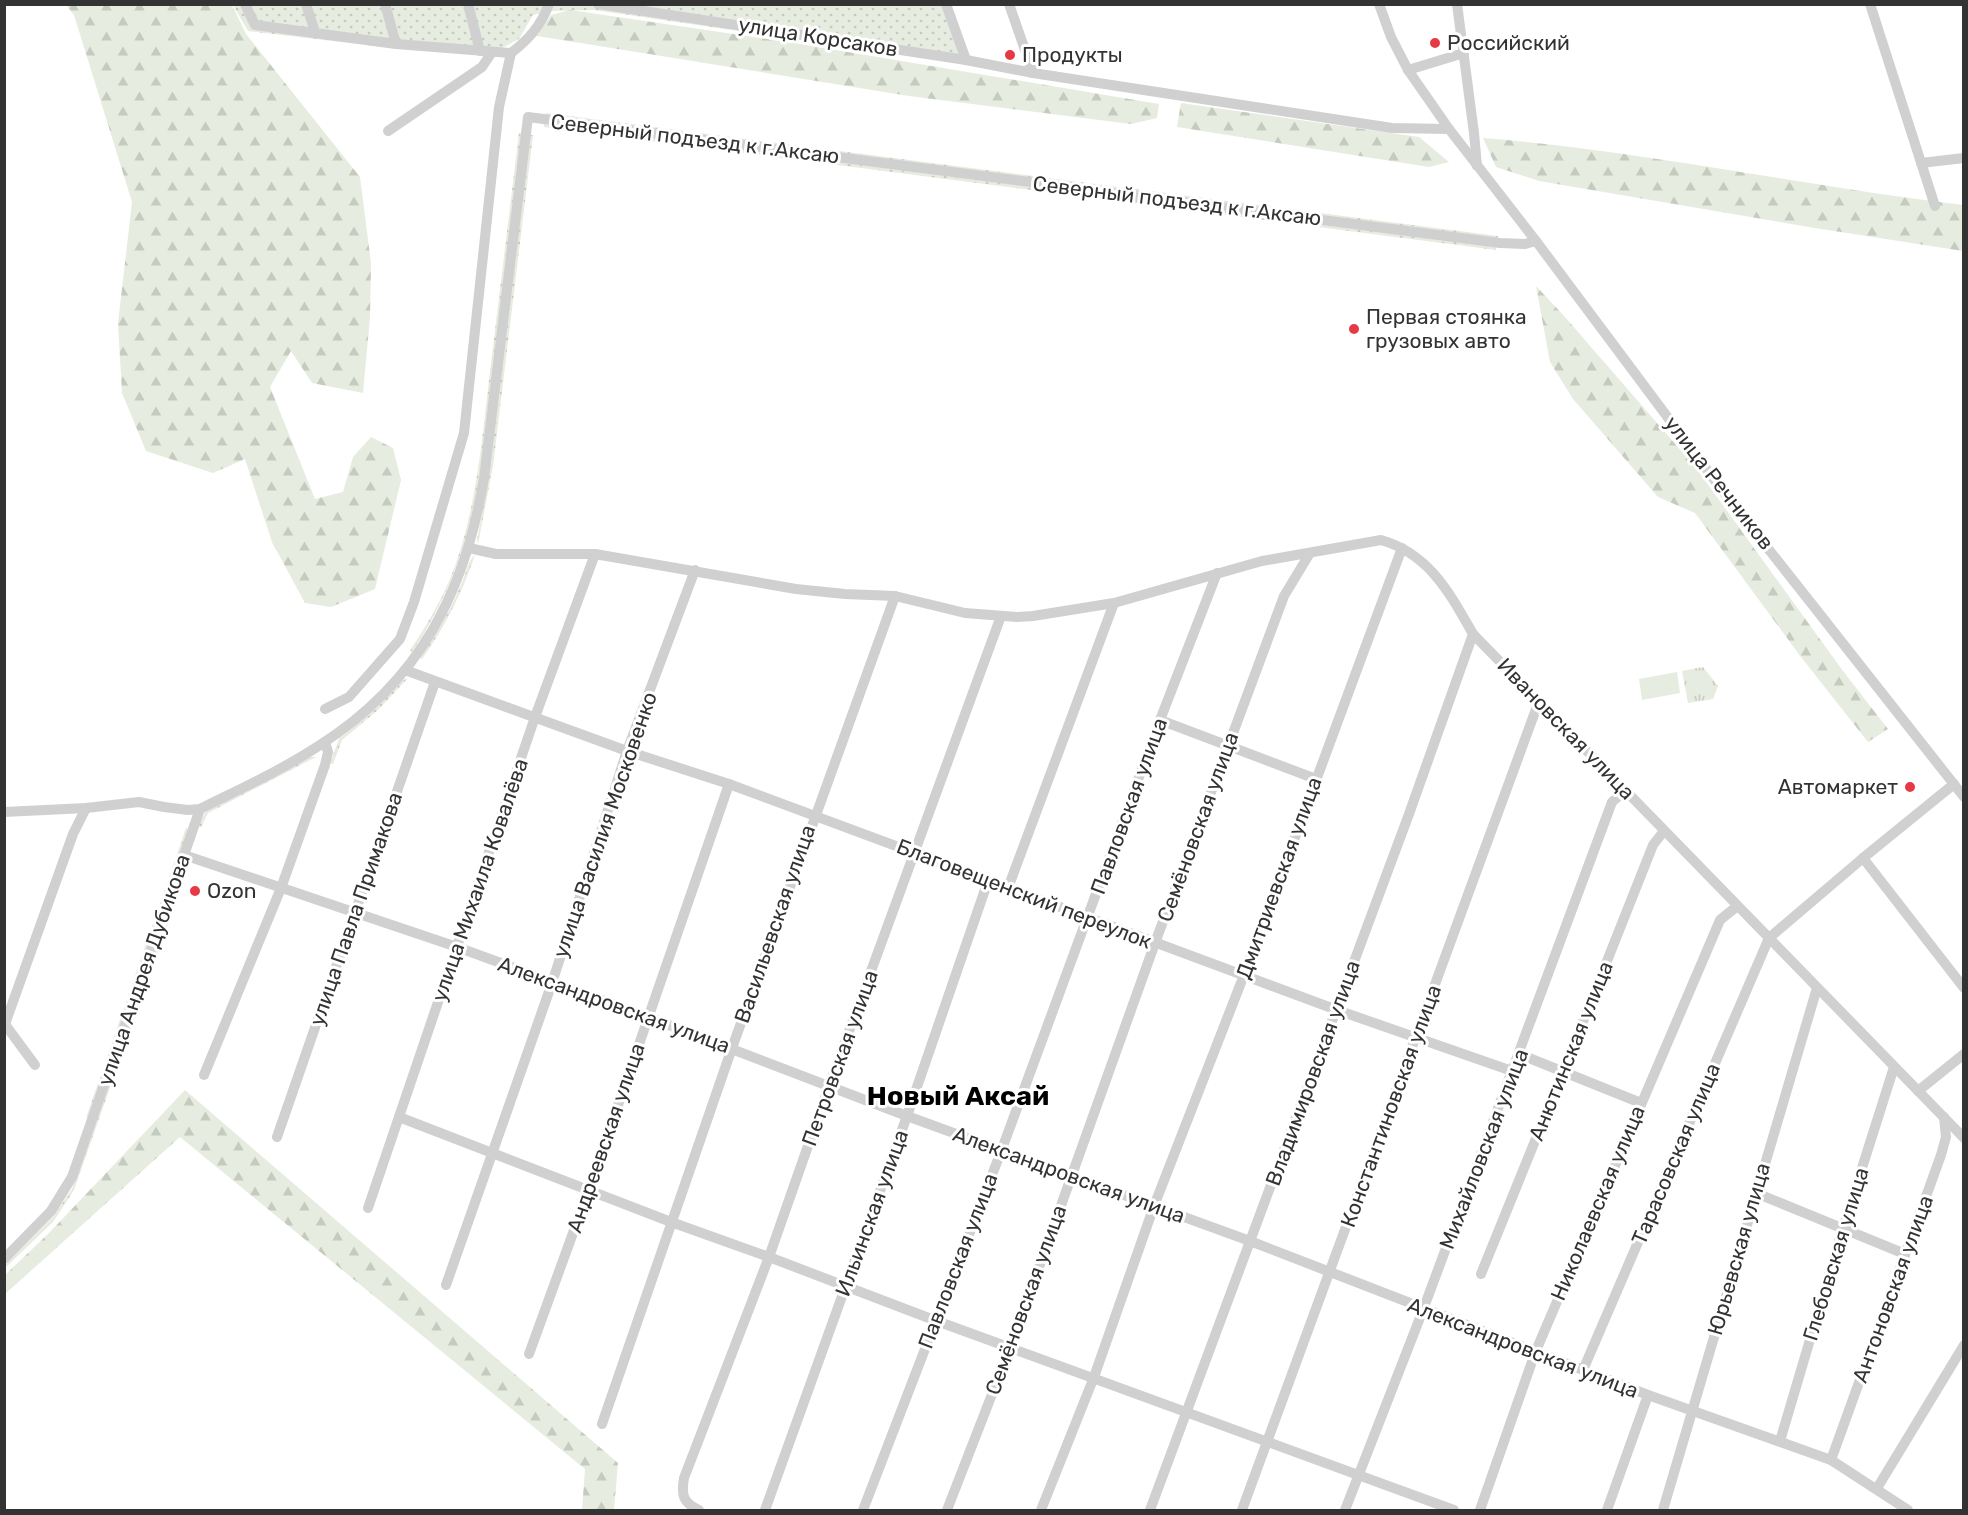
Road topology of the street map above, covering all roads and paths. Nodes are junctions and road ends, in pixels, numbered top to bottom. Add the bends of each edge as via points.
1 (245, 4) edge
2 (306, 4) edge
3 (385, 4) edge
4 (468, 4) edge
5 (549, 4) edge
6 (598, 4) edge
7 (946, 4) edge
8 (1009, 4) edge
9 (1379, 4) edge
10 (1457, 4) edge
11 (1870, 4) edge
12 (315, 32) junction
13 (396, 44) junction
14 (486, 51) junction
15 (511, 53) junction
16 (1464, 53) junction
17 (966, 60) junction
18 (1408, 70) junction
19 (1033, 73) junction
20 (1449, 129) junction
21 (388, 131) dead end
22 (1964, 158) edge
23 (1921, 163) junction
24 (1477, 166) junction
25 (1935, 206) dead end
26 (1536, 241) junction
27 (469, 548) junction
28 (1402, 548) junction
29 (1310, 553) junction
30 (595, 554) junction
31 (694, 570) junction
32 (1217, 573) junction
33 (895, 596) junction
34 (1114, 603) junction
35 (1001, 616) junction
36 (1473, 634) junction
37 (405, 670) junction
38 (435, 682) junction
39 (1539, 701) junction
40 (326, 709) dead end
41 (536, 717) junction
42 (1160, 720) junction
43 (325, 742) junction
44 (1228, 746) junction
45 (627, 751) junction
46 (1316, 779) junction
47 (729, 784) junction
48 (1954, 784) junction
49 (1626, 790) junction
50 (1964, 797) edge
51 (86, 808) junction
52 (200, 809) junction
53 (4, 812) edge
54 (814, 816) junction
55 (1664, 831) junction
56 (914, 852) junction
57 (184, 855) junction
58 (1863, 858) junction
59 (988, 881) junction
60 (281, 888) junction
61 (1008, 888) junction
62 (1736, 907) junction
63 (355, 913) junction
64 (1088, 918) junction
65 (1769, 938) junction
66 (1155, 943) junction
67 (457, 947) junction
68 (1244, 975) junction
69 (552, 983) junction
70 (1817, 988) junction
71 (1964, 988) edge
72 (1337, 1010) junction
73 (648, 1017) junction
74 (5, 1023) edge
75 (1415, 1038) junction
76 (732, 1048) junction
77 (1519, 1054) junction
78 (1964, 1054) edge
79 (35, 1065) dead end
80 (1894, 1067) junction
81 (1512, 1071) junction
82 (1563, 1072) junction
83 (204, 1075) dead end
84 (829, 1086) junction
85 (1918, 1091) junction
86 (1641, 1103) junction
87 (907, 1116) junction
88 (399, 1117) junction
89 (1944, 1117) junction
90 (277, 1137) dead end
91 (1964, 1138) edge
92 (1002, 1149) junction
93 (492, 1153) junction
94 (1072, 1175) junction
95 (589, 1189) junction
96 (1756, 1193) junction
97 (1154, 1206) junction
98 (368, 1208) dead end
99 (671, 1222) junction
100 (1843, 1228) junction
101 (1250, 1241) junction
102 (1905, 1254) junction
103 (770, 1257) junction
104 (4, 1259) edge
105 (1331, 1272) junction
106 (1481, 1274) dead end
107 (446, 1285) dead end
108 (845, 1286) junction
109 (1423, 1310) junction
110 (934, 1320) junction
111 (1964, 1345) edge
112 (1010, 1348) junction
113 (1535, 1353) junction
114 (529, 1354) dead end
115 (1583, 1370) junction
116 (1094, 1377) junction
117 (1647, 1395) junction
118 (1691, 1410) junction
119 (1187, 1412) junction
120 (602, 1424) dead end
121 (1780, 1442) junction
122 (1268, 1443) junction
123 (1832, 1460) junction
124 (1358, 1475) junction
125 (1880, 1485) dead end
126 (699, 1510) edge
127 (765, 1510) edge
128 (863, 1510) edge
129 (947, 1510) edge
130 (1041, 1510) edge
131 (1150, 1510) edge
132 (1242, 1510) edge
133 (1345, 1510) edge
134 (1454, 1510) edge
135 (1480, 1510) edge
136 (1607, 1510) edge
137 (1663, 1510) edge
138 (1908, 1510) edge

1 - 12 street via 255,25
2 - 12 street
3 - 13 street
4 - 14 street
5 - 15 street via 542,22
6 - 17 street, улица Корсаков
7 - 17 street
8 - 19 street
9 - 18 street, улица Речников
10 - 16 street
11 - 23 street
12 - 13 street
13 - 14 street
14 - 15 street
14 - 21 street via 482,67
15 - 40 street via 499,107 464,433 400,639 349,697
16 - 18 street
16 - 24 street
17 - 19 street, улица Корсаков
18 - 20 street, улица Речников
19 - 20 street, улица Корсаков via 1392,128
20 - 24 street, улица Речников
22 - 23 street
23 - 25 street
24 - 26 street, улица Речников
26 - 27 street, Северный подъезд к г.Аксаю via 1500,243 528,117 484,478
26 - 48 street, улица Речников via 1725,494
27 - 30 street via 496,554
27 - 37 street, Северный подъезд к г.Аксаю via 444,611
28 - 29 street via 1382,540
28 - 36 street, Ивановская улица via 1446,586
28 - 46 street, Дмитриевская улица
29 - 32 street
29 - 44 street, Семёновская улица via 1284,596
30 - 31 street
30 - 41 street, улица Михаила Ковалёва
31 - 33 street via 796,588
31 - 45 street, улица Василия Московенко
32 - 34 street
32 - 42 street, Павловская улица
33 - 35 street via 965,613
33 - 54 street, Васильевская улица
34 - 35 street via 1033,616
34 - 61 street
35 - 56 street, Петровская улица
36 - 39 street, Ивановская улица
36 - 72 street, Владимировская улица
37 - 38 street, Благовещенский переулок
37 - 43 street, Северный подъезд к г.Аксаю via 374,704
38 - 41 street, Благовещенский переулок
38 - 63 street, улица Павла Примакова
39 - 49 street, Ивановская улица
39 - 75 street, Константиновская улица
41 - 45 street, Благовещенский переулок
41 - 67 street, улица Михаила Ковалёва
42 - 44 street
42 - 64 street, Павловская улица
43 - 52 street, Северный подъезд к г.Аксаю
43 - 60 street via 325,765
44 - 46 street
44 - 66 street, Семёновская улица
45 - 47 street, Благовещенский переулок
45 - 69 street, улица Василия Московенко
46 - 68 street, Дмитриевская улица
47 - 54 street, Благовещенский переулок
47 - 73 street, Андреевская улица
48 - 50 street, улица Речников
48 - 58 street
49 - 55 street, Ивановская улица
49 - 77 street, Михайловская улица via 1612,802
51 - 52 street via 139,802
51 - 53 street
51 - 74 street
52 - 57 street, улица Андрея Дубикова
54 - 56 street, Благовещенский переулок
54 - 76 street, Васильевская улица
55 - 62 street, Ивановская улица
55 - 82 street, Анютинская улица via 1653,844
56 - 59 street, Благовещенский переулок
56 - 84 street, Петровская улица
57 - 60 street, Александровская улица
57 - 104 street, улица Андрея Дубикова via 72,1177 43,1221
58 - 65 street
58 - 71 street
59 - 61 street, Благовещенский переулок
59 - 87 street, Ильинская улица
60 - 63 street, Александровская улица
60 - 83 street
61 - 64 street, Благовещенский переулок
62 - 65 street, Ивановская улица
62 - 86 street, Николаевская улица via 1720,920
63 - 67 street, Александровская улица
63 - 90 street, улица Павла Примакова
64 - 66 street, Благовещенский переулок
64 - 92 street, Павловская улица
65 - 70 street, Ивановская улица
65 - 115 street, Тарасовская улица
66 - 68 street, Благовещенский переулок
66 - 94 street, Семёновская улица
67 - 69 street, Александровская улица
67 - 88 street, улица Михаила Ковалёва
68 - 72 street, Благовещенский переулок
68 - 97 street, Дмитриевская улица
69 - 73 street, Александровская улица
69 - 93 street, улица Василия Московенко
70 - 80 street, Ивановская улица
70 - 96 street, Юрьевская улица
72 - 75 street, Благовещенский переулок
72 - 101 street, Владимировская улица
73 - 76 street, Александровская улица
73 - 95 street, Андреевская улица
74 - 79 street
75 - 81 street, Благовещенский переулок
75 - 105 street, Константиновская улица
76 - 84 street, Александровская улица
76 - 99 street, Васильевская улица
77 - 81 street, Михайловская улица
77 - 82 street
78 - 85 street
80 - 85 street, Ивановская улица
80 - 100 street, Глебовская улица
81 - 109 street, Михайловская улица
82 - 86 street
82 - 106 street, Анютинская улица
84 - 87 street, Александровская улица
84 - 103 street, Петровская улица
85 - 89 street, Ивановская улица
86 - 113 street, Николаевская улица
87 - 92 street, Александровская улица
87 - 108 street, Ильинская улица
88 - 93 street
88 - 98 street, улица Михаила Ковалёва
89 - 91 street, Ивановская улица
89 - 102 street, Антоновская улица via 1946,1137 1941,1155
92 - 94 street, Александровская улица
92 - 110 street, Павловская улица
93 - 95 street
93 - 107 street, улица Василия Московенко
94 - 97 street, Александровская улица
94 - 112 street, Семёновская улица
95 - 99 street
95 - 114 street, Андреевская улица
96 - 100 street
96 - 118 street, Юрьевская улица
97 - 101 street, Александровская улица
97 - 116 street, Дмитриевская улица
99 - 103 street
99 - 120 street, Васильевская улица
100 - 102 street
100 - 121 street, Глебовская улица
101 - 105 street, Александровская улица
101 - 119 street, Владимировская улица
102 - 123 street, Антоновская улица
103 - 108 street
103 - 126 street, Петровская улица via 684,1478 684,1500
105 - 109 street, Александровская улица
105 - 122 street, Константиновская улица
108 - 110 street
108 - 127 street, Ильинская улица
109 - 113 street, Александровская улица
109 - 124 street, Михайловская улица
110 - 112 street
110 - 128 street, Павловская улица
111 - 125 street
112 - 116 street
112 - 129 street, Семёновская улица
113 - 115 street, Александровская улица
113 - 135 street, Николаевская улица
115 - 117 street, Александровская улица
116 - 119 street
116 - 130 street, Дмитриевская улица
117 - 118 street, Александровская улица
117 - 136 street
118 - 121 street, Александровская улица
118 - 137 street, Юрьевская улица
119 - 122 street
119 - 131 street, Владимировская улица
121 - 123 street, Александровская улица
122 - 124 street
122 - 132 street, Константиновская улица
123 - 138 street, Александровская улица
124 - 133 street, Михайловская улица
124 - 134 street

